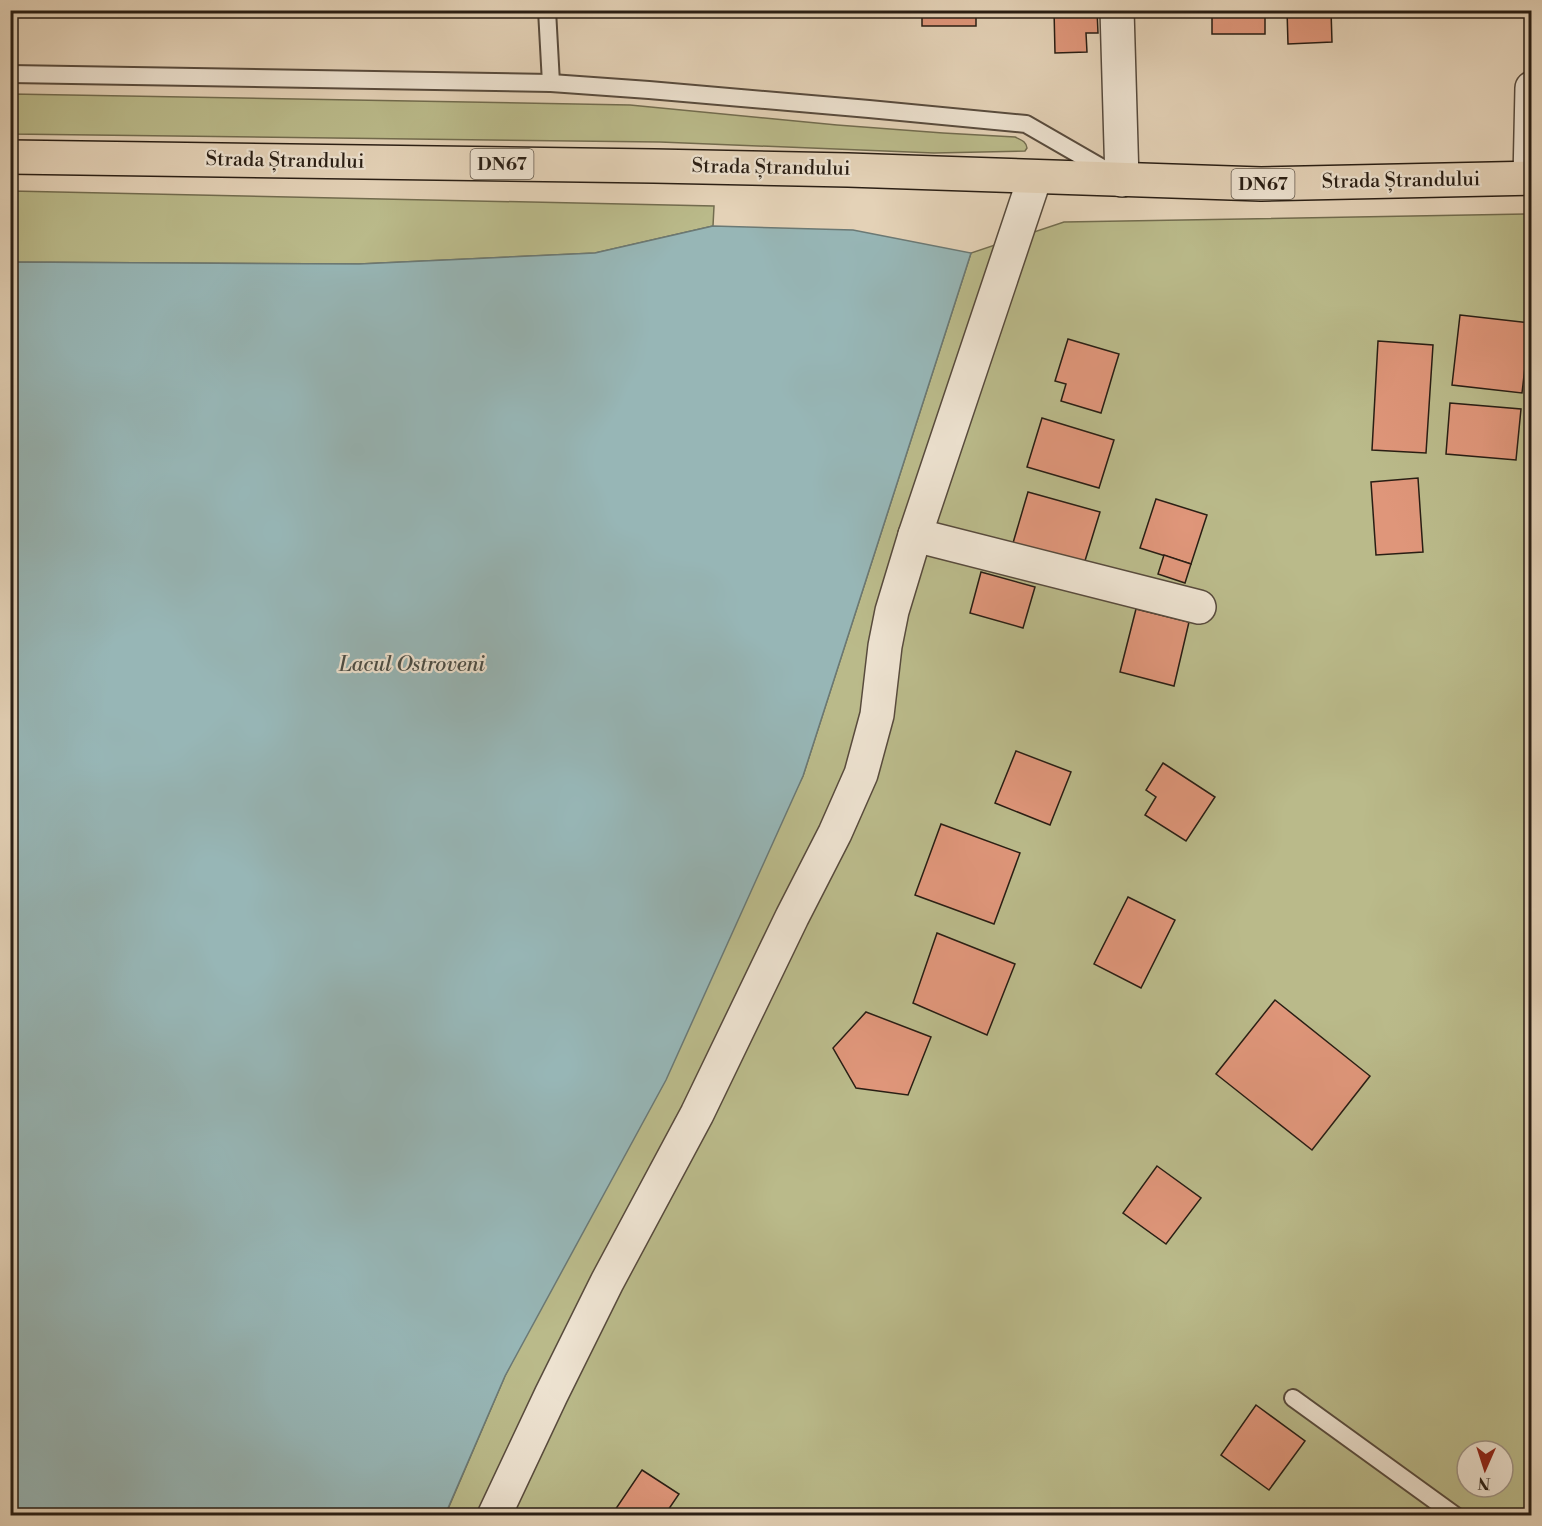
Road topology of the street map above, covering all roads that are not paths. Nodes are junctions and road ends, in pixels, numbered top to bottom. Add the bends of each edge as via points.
1 (547, 10) edge
2 (1117, 10) edge
3 (10, 74) edge
4 (551, 83) junction
5 (1532, 88) edge
6 (10, 157) edge
7 (1035, 177) junction
8 (1531, 178) edge
9 (1122, 180) junction
10 (915, 535) junction
11 (1199, 607) dead end
12 (1293, 1398) dead end
13 (494, 1515) edge
14 (1456, 1515) edge

1 - 4 lane
2 - 9 street
3 - 4 lane
4 - 9 lane via 1026,124
5 - 8 street
6 - 7 main road, Strada Ștrandului / DN67 via 654,166
7 - 9 main road, Strada Ștrandului / DN67
7 - 10 street
8 - 9 main road, Strada Ștrandului / DN67 via 1261,184
10 - 11 street
10 - 13 street via 892,611 878,715 861,774 697,1114 607,1282
12 - 14 lane

